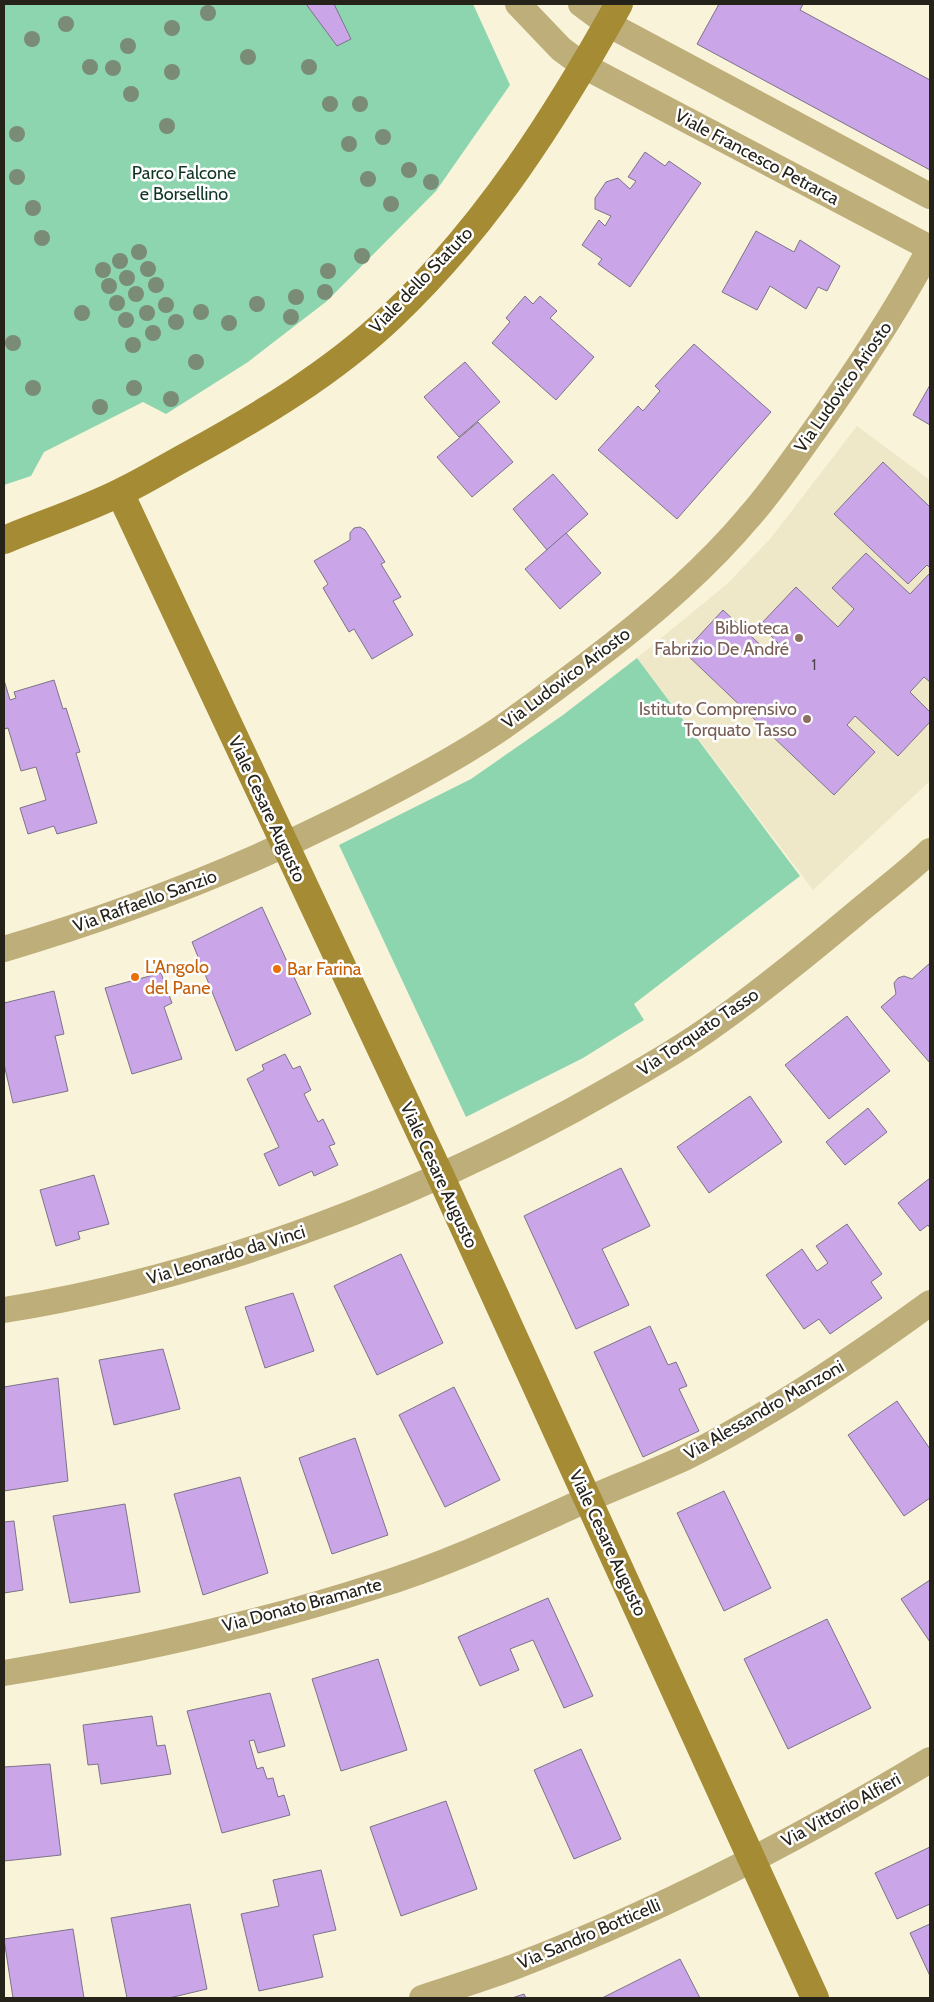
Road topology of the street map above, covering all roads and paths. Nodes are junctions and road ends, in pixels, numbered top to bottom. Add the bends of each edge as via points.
1 (518, 4) edge
2 (581, 4) edge
3 (613, 14) edge
4 (584, 66) junction
5 (930, 196) edge
6 (930, 248) edge
7 (120, 493) junction
8 (4, 540) edge
9 (284, 846) junction
10 (930, 851) edge
11 (4, 949) edge
12 (440, 1175) junction
13 (930, 1303) edge
14 (4, 1310) edge
15 (588, 1499) junction
16 (4, 1673) edge
17 (930, 1760) edge
18 (752, 1860) junction
19 (422, 1998) edge
20 (815, 1998) edge

1 - 4 street, Viale Francesco Petrarca via 561,49
2 - 3 street
3 - 4 main road, Viale dello Statuto
3 - 5 street
4 - 6 street, Viale Francesco Petrarca
4 - 7 main road, Viale dello Statuto via 533,149 487,211 391,316 289,397
6 - 9 street, Via Ludovico Ariosto via 866,357 794,459 749,518 697,571 625,635 496,731 418,779
7 - 8 main road, Viale dello Statuto
7 - 9 main road, Viale Cesare Augusto
9 - 11 street, Via Raffaello Sanzio via 139,907
9 - 12 main road, Viale Cesare Augusto
10 - 12 street, Via Torquato Tasso via 810,951 703,1032 653,1064 517,1140
12 - 14 street, Via Leonardo da Vinci via 298,1233 229,1255 65,1300
12 - 15 main road, Viale Cesare Augusto
13 - 15 street, Via Alessandro Manzoni via 846,1362 749,1422 682,1458
15 - 16 street, Via Donato Bramante via 481,1547 374,1587 259,1619 90,1659
15 - 18 main road, Viale Cesare Augusto
17 - 18 street, Via Vittorio Alfieri
18 - 19 street, Via Sandro Botticelli via 643,1912 512,1968
18 - 20 main road, Viale Cesare Augusto

